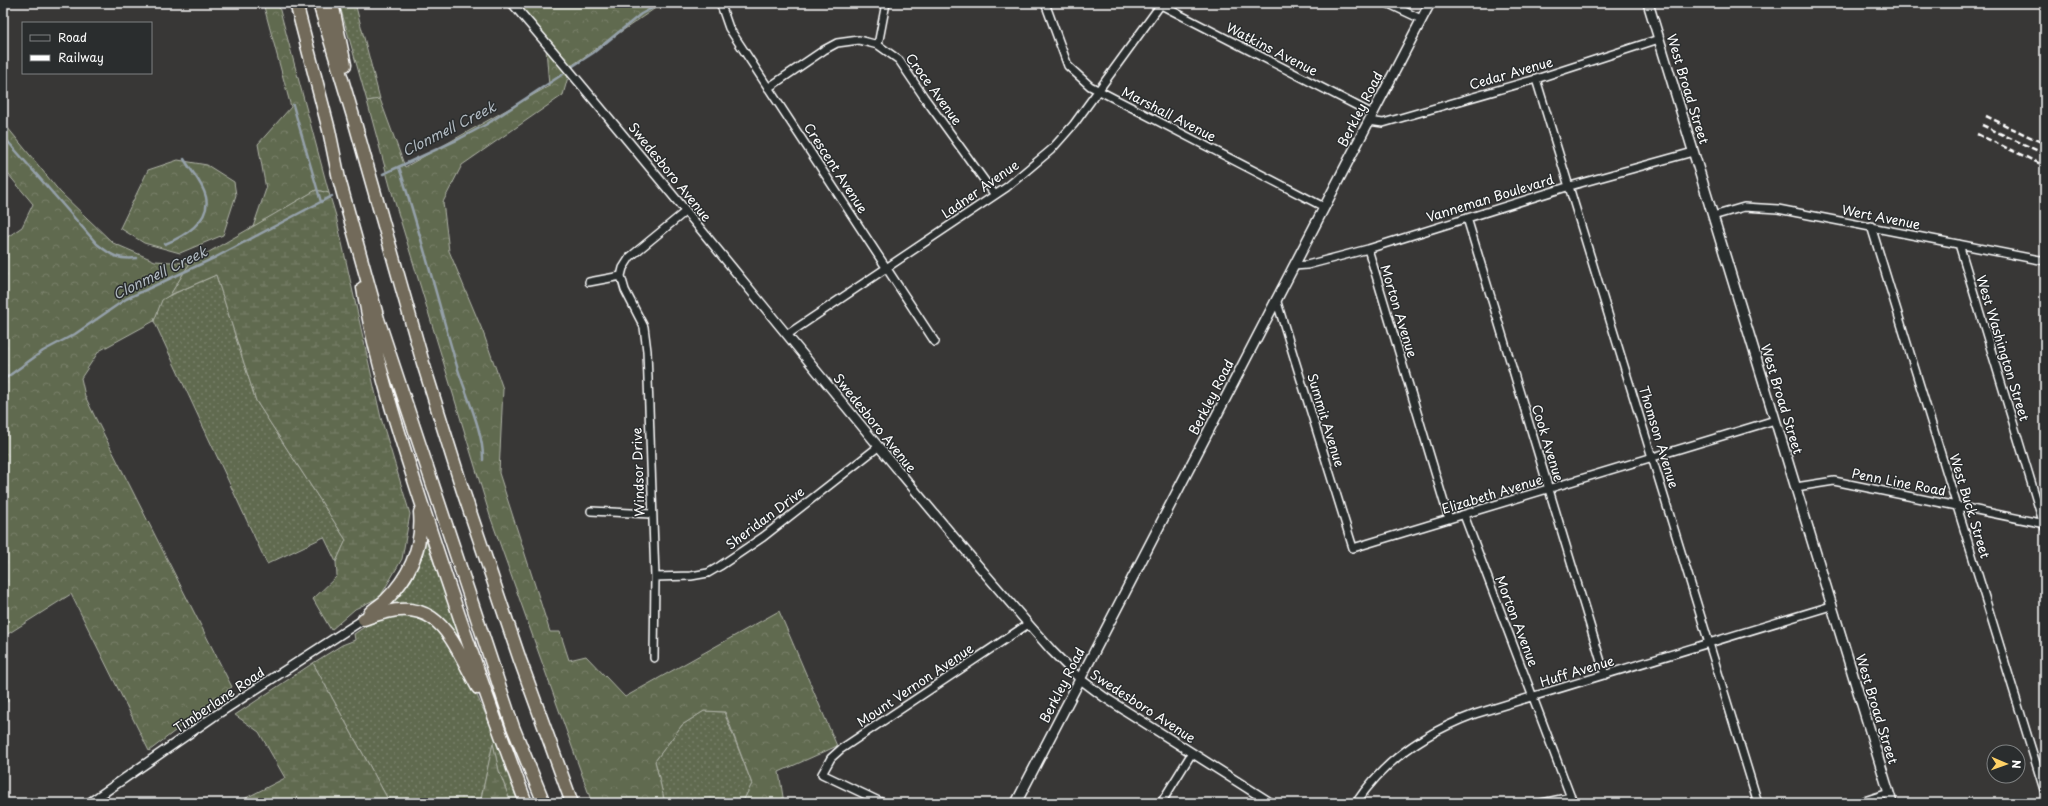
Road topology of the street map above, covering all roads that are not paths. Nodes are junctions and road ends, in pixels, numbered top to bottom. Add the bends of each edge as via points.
1 (296, 3) edge
2 (319, 3) edge
3 (332, 3) edge
4 (512, 3) edge
5 (886, 3) edge
6 (1045, 3) edge
7 (1387, 3) edge
8 (1430, 3) edge
9 (1648, 3) edge
10 (1162, 4) edge
11 (722, 5) dead end
12 (1421, 20) junction
13 (1659, 40) junction
14 (878, 45) junction
15 (1536, 79) junction
16 (768, 88) junction
17 (1097, 91) junction
18 (353, 116) junction
19 (1371, 117) junction
20 (1693, 152) junction
21 (1570, 186) junction
22 (995, 195) junction
23 (1324, 207) junction
24 (686, 211) junction
25 (1713, 216) junction
26 (1467, 218) junction
27 (1871, 226) junction
28 (354, 233) junction
29 (1959, 244) junction
30 (1368, 249) junction
31 (2044, 260) edge
32 (1294, 266) junction
33 (887, 268) junction
34 (621, 276) junction
35 (589, 282) dead end
36 (1276, 299) junction
37 (788, 334) junction
38 (935, 342) dead end
39 (1775, 420) junction
40 (878, 447) junction
41 (1653, 457) junction
42 (1550, 488) junction
43 (1796, 488) junction
44 (419, 495) junction
45 (1957, 506) junction
46 (591, 511) dead end
47 (651, 514) junction
48 (1464, 515) junction
49 (1449, 519) junction
50 (2045, 525) edge
51 (1353, 548) joint
52 (655, 577) junction
53 (1831, 606) junction
54 (364, 619) junction
55 (1028, 624) junction
56 (1710, 643) junction
57 (654, 658) dead end
58 (1605, 675) junction
59 (1080, 679) junction
60 (1534, 697) junction
61 (494, 718) junction
62 (1192, 753) junction
63 (1889, 793) junction
64 (2045, 793) edge
65 (1572, 800) edge
66 (89, 803) edge
67 (526, 803) edge
68 (544, 803) edge
69 (572, 803) edge
70 (884, 803) edge
71 (1016, 803) edge
72 (1161, 803) edge
73 (1271, 803) edge
74 (1356, 803) edge
75 (1542, 803) edge
76 (1758, 803) edge
77 (1858, 803) edge
78 (1892, 803) edge

1 - 28 highway
2 - 18 highway
3 - 18 highway
4 - 24 street, Swedesboro Avenue
5 - 14 street
6 - 17 street, Marshall Avenue via 1068,66
7 - 12 street
8 - 12 main road, Berkley Road
9 - 13 main road, West Broad Street
10 - 17 street, Ladner Avenue
10 - 19 street, Watkins Avenue
11 - 16 street, Crescent Avenue via 729,28
12 - 19 main road, Berkley Road
13 - 15 street, Cedar Avenue
13 - 20 main road, West Broad Street
14 - 16 street, Croce Avenue via 859,40 837,43
14 - 22 street, Croce Avenue via 899,60
15 - 19 street, Cedar Avenue via 1383,123
15 - 21 street, Thomson Avenue
16 - 33 street, Crescent Avenue
17 - 22 street, Ladner Avenue via 1074,124 1051,150
17 - 23 street, Marshall Avenue
18 - 69 highway via 423,363 462,488
19 - 23 main road, Berkley Road
20 - 21 street, Vanneman Boulevard
20 - 25 main road, West Broad Street
21 - 26 street, Vanneman Boulevard
21 - 41 street, Thomson Avenue
22 - 33 street, Ladner Avenue
23 - 32 main road, Berkley Road
24 - 34 street via 630,257
24 - 37 street, Swedesboro Avenue
25 - 27 street, Wert Avenue via 1744,207 1778,209
25 - 39 main road, West Broad Street
26 - 30 street, Vanneman Boulevard
26 - 42 street, Cook Avenue
27 - 29 street, Wert Avenue
27 - 45 street, West Buck Street
28 - 44 highway via 370,331
28 - 68 highway via 378,319 438,506 513,726
29 - 31 street, Wert Avenue
29 - 50 street, West Washington Street
30 - 32 street, Vanneman Boulevard
30 - 49 street, Morton Avenue
32 - 36 main road, Berkley Road
33 - 37 street, Ladner Avenue
33 - 38 street, Crescent Avenue
34 - 35 street
34 - 47 street, Windsor Drive via 625,290 644,327 646,338
36 - 51 street, Summit Avenue
36 - 59 main road, Berkley Road
37 - 40 street, Swedesboro Avenue
39 - 41 street, Elizabeth Avenue
39 - 43 main road, West Broad Street
40 - 52 street, Sheridan Drive via 763,537 708,573
40 - 55 street, Swedesboro Avenue
41 - 42 street, Elizabeth Avenue
41 - 56 street, Thomson Avenue
42 - 48 street, Elizabeth Avenue
42 - 58 street, Cook Avenue
43 - 45 street, Penn Line Road via 1834,481
43 - 53 main road, West Broad Street
44 - 54 highway via 420,531 410,570 389,596
44 - 61 highway
45 - 50 street, Penn Line Road
45 - 64 street, West Buck Street
46 - 47 street
47 - 52 street, Windsor Drive
48 - 49 street, Elizabeth Avenue
48 - 60 street, Morton Avenue
49 - 51 street, Elizabeth Avenue
52 - 57 street, Windsor Drive
53 - 56 street, Huff Avenue
53 - 63 main road, West Broad Street
54 - 61 highway via 381,612 404,609 425,613 434,618 451,639
54 - 66 street, Timberlane Road
55 - 59 street, Swedesboro Avenue
55 - 70 street, Mount Vernon Avenue via 831,758 822,774
56 - 58 street, Huff Avenue
56 - 76 street, Thomson Avenue
58 - 60 street, Huff Avenue
59 - 62 street, Swedesboro Avenue
59 - 71 main road, Berkley Road
60 - 65 street, Morton Avenue
60 - 74 street, Huff Avenue via 1475,714 1420,739 1383,769
61 - 67 highway
62 - 72 street
62 - 73 street, Swedesboro Avenue
63 - 77 street
63 - 78 main road, West Broad Street
65 - 75 street

